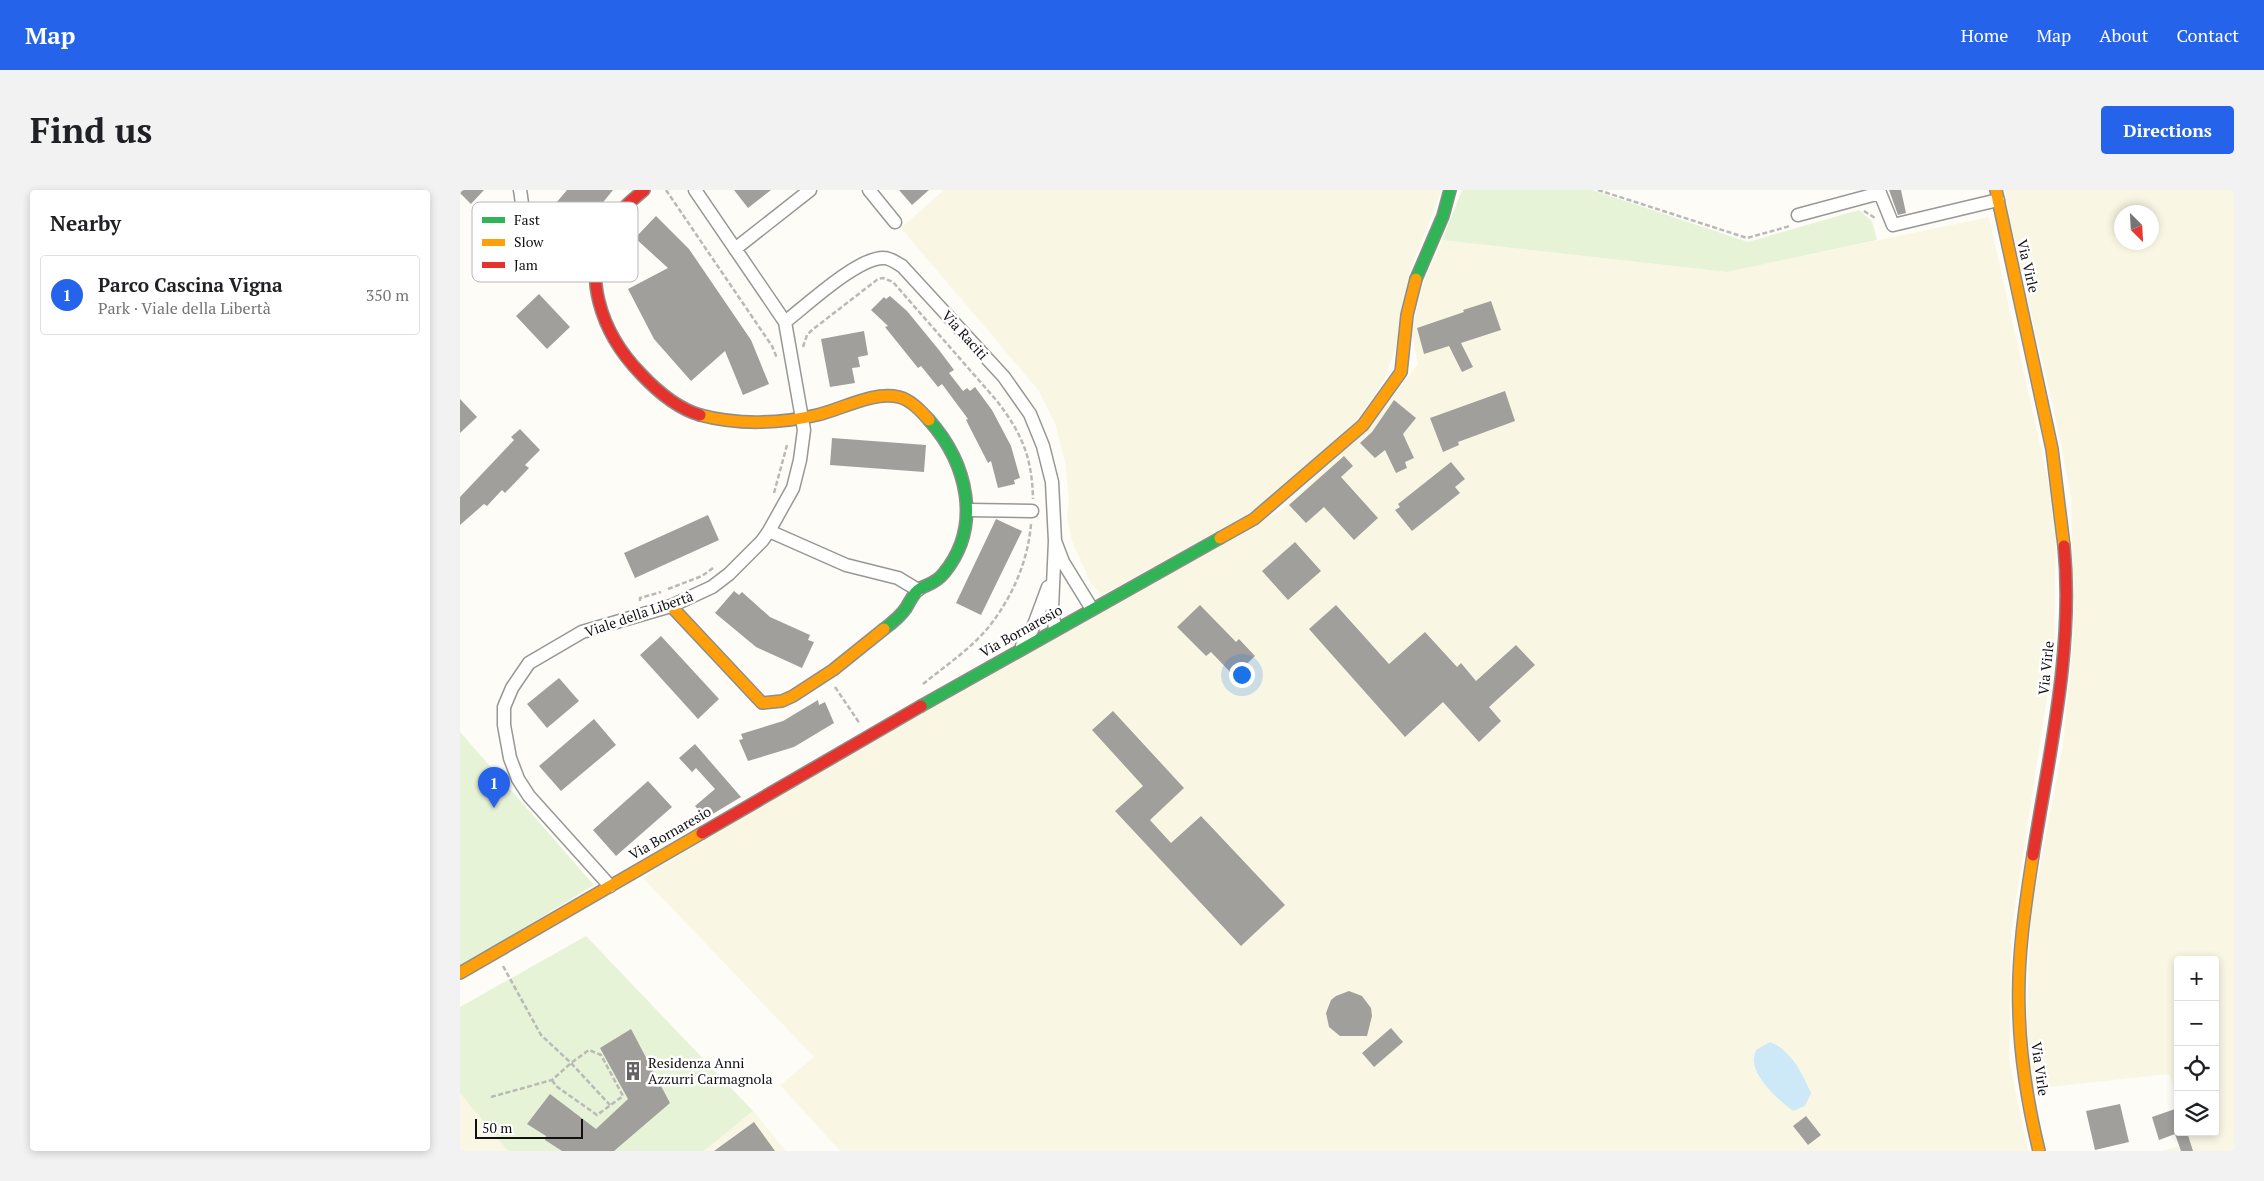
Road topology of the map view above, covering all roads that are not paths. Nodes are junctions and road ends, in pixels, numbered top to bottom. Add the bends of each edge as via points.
1 (644, 190) edge
2 (695, 190) edge
3 (810, 190) edge
4 (869, 190) edge
5 (1450, 190) edge
6 (1997, 195) edge
7 (628, 202) edge
8 (1794, 220) road end
9 (895, 222) dead end
10 (735, 249) junction
11 (597, 282) edge
12 (785, 322) junction
13 (803, 417) junction
14 (968, 510) junction
15 (1032, 511) road end
16 (769, 531) junction
17 (1055, 542) junction
18 (1054, 570) junction
19 (918, 590) junction
20 (671, 606) junction
21 (1092, 609) junction
22 (1055, 629) junction
23 (1021, 648) junction
24 (610, 886) junction
25 (460, 973) edge
26 (2039, 1151) edge

1 - 7 street
2 - 10 street, Viale della Libertà
3 - 10 street
4 - 9 street
5 - 21 street, Via Bornaresio via 1443,216 1418,275 1407,315 1401,372 1363,425 1254,519
6 - 8 street via 1893,225 1880,193
6 - 26 street, Via Virle via 2043,397 2064,526 2066,606 2063,656 2029,880 2020,964 2020,1032
10 - 12 street, Viale della Libertà
11 - 13 street via 600,311 627,360 653,388 681,408 742,423
12 - 13 street, Viale della Libertà
12 - 17 street, Via Raciti via 851,270 869,260 886,258 902,266 1004,377 1030,414 1043,446 1052,482
13 - 14 street via 883,396 908,401 937,429 956,456 964,480
13 - 16 street, Viale della Libertà via 800,460 793,488
14 - 15 street
14 - 19 street via 966,530 957,553 932,585
16 - 19 street via 846,565 898,578
16 - 20 street, Viale della Libertà via 718,583
17 - 18 street, Via Raciti
17 - 21 street, Via Raciti
18 - 22 street, Via Raciti via 1052,608
18 - 23 street via 1036,622
19 - 20 street via 904,612 827,675 785,700 762,703
20 - 24 street, Viale della Libertà via 582,632 548,652 529,664 512,688 504,708 506,744 518,779
21 - 22 street, Via Bornaresio
22 - 23 street, Via Bornaresio
23 - 24 street, Via Bornaresio
24 - 25 street, Via Bornaresio

